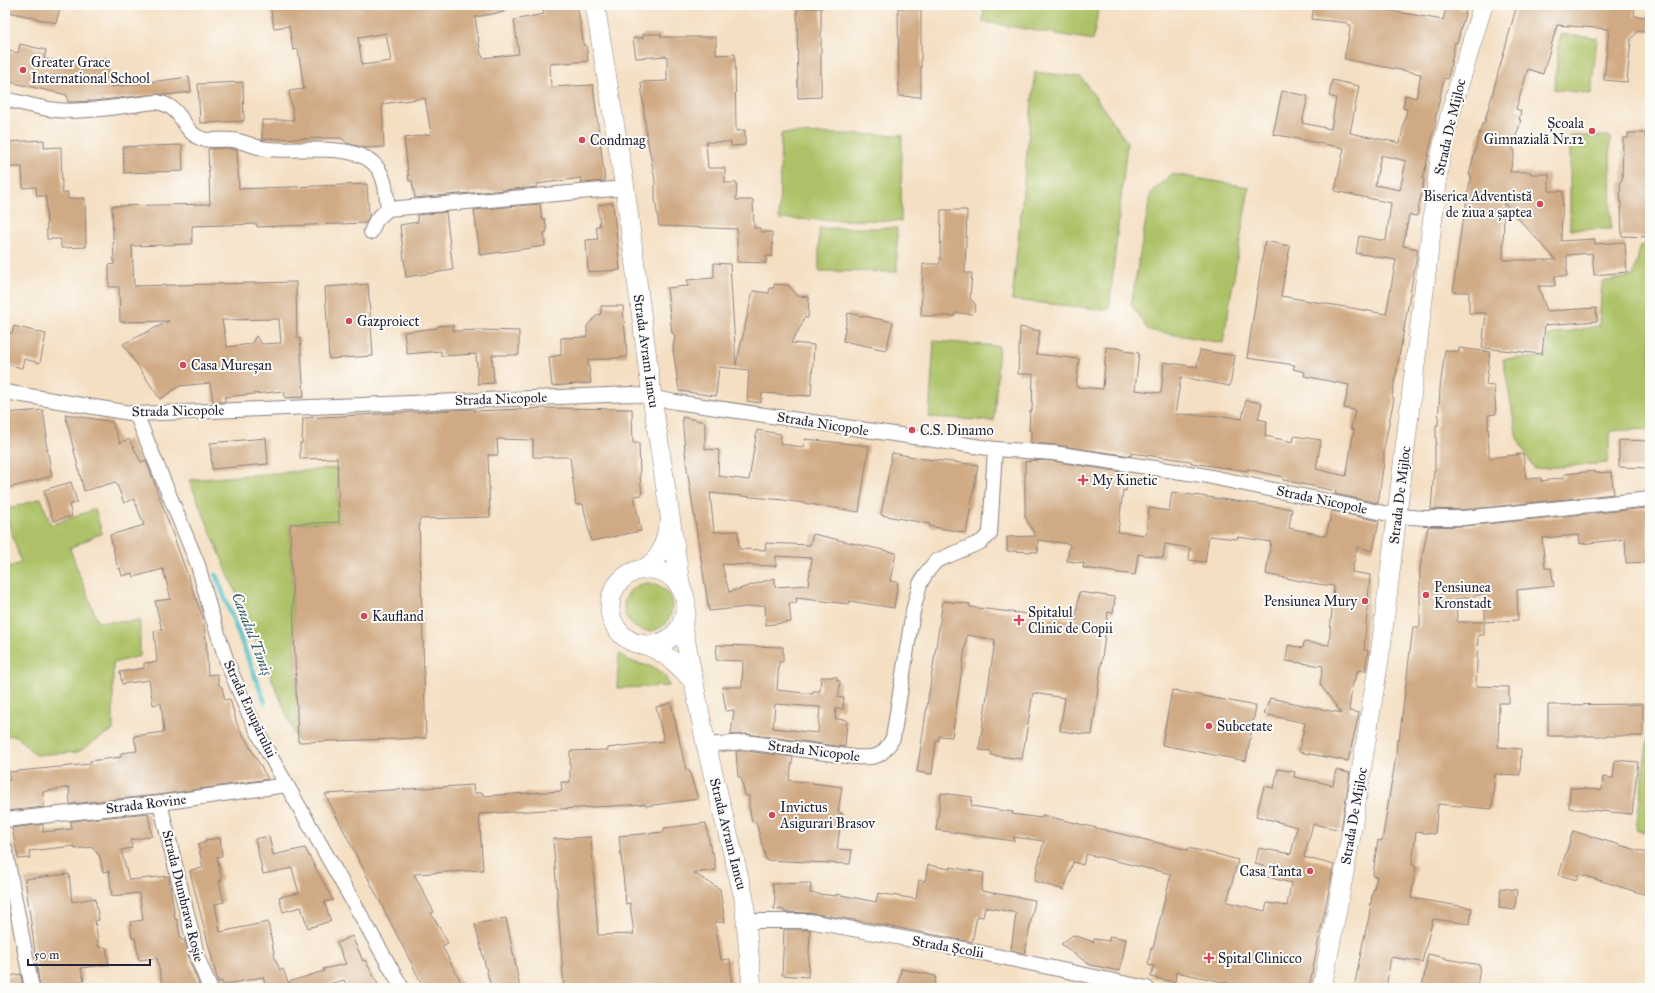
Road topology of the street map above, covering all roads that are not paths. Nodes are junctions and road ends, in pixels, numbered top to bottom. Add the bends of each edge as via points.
1 (595, 5) edge
2 (1483, 5) edge
3 (5, 99) edge
4 (625, 188) junction
5 (388, 209) junction
6 (371, 232) dead end
7 (5, 392) edge
8 (652, 397) junction
9 (136, 414) junction
10 (995, 449) junction
11 (1650, 499) edge
12 (670, 514) junction
13 (1398, 516) junction
14 (644, 569) junction
15 (681, 589) junction
16 (682, 622) junction
17 (643, 644) junction
18 (693, 681) junction
19 (706, 745) junction
20 (287, 785) junction
21 (160, 803) junction
22 (5, 820) edge
23 (5, 848) edge
24 (747, 921) junction
25 (32, 988) edge
26 (210, 988) edge
27 (402, 988) edge
28 (752, 988) edge
29 (1147, 988) edge
30 (1322, 988) edge

1 - 4 street, Strada Avram Iancu
2 - 13 street, Strada De Mijloc via 1450,111 1440,158
3 - 5 street via 57,110 165,103 181,116 190,132 204,139 232,140 272,149 342,150 362,155 380,172
4 - 5 street
4 - 8 street, Strada Avram Iancu
5 - 6 street via 376,220
7 - 9 street, Strada Nicopole
8 - 9 street, Strada Nicopole via 632,394
8 - 10 street, Strada Nicopole
8 - 12 street, Strada Avram Iancu
9 - 20 street, Strada Enupărului via 198,564 211,613 241,696
10 - 13 street, Strada Nicopole via 1053,453 1202,475
10 - 19 street, Strada Nicopole via 990,534 981,542 936,561 923,578 913,611 893,738 881,755 872,758 854,757 746,742
11 - 13 street, Strada Nicopole via 1463,518
12 - 14 street, Strada Avram Iancu via 662,551 652,564
12 - 15 street, Strada Avram Iancu
13 - 30 street, Strada De Mijloc via 1366,748
14 - 15 street via 663,572
14 - 17 street via 630,573 619,582 612,594 610,609 613,621 620,632 631,640
15 - 16 street via 685,603
16 - 17 street via 674,633 663,641
16 - 18 street, Strada Avram Iancu
17 - 18 street via 673,660
18 - 19 street, Strada Avram Iancu
19 - 24 street, Strada Avram Iancu via 744,898
20 - 21 street, Strada Rovine
20 - 27 street, Strada Enupărului
21 - 22 street, Strada Rovine
21 - 26 street, Strada Dumbrava Roșie via 198,959
23 - 25 street
24 - 28 street, Strada Avram Iancu
24 - 29 street, Strada Școlii via 809,921 968,950

